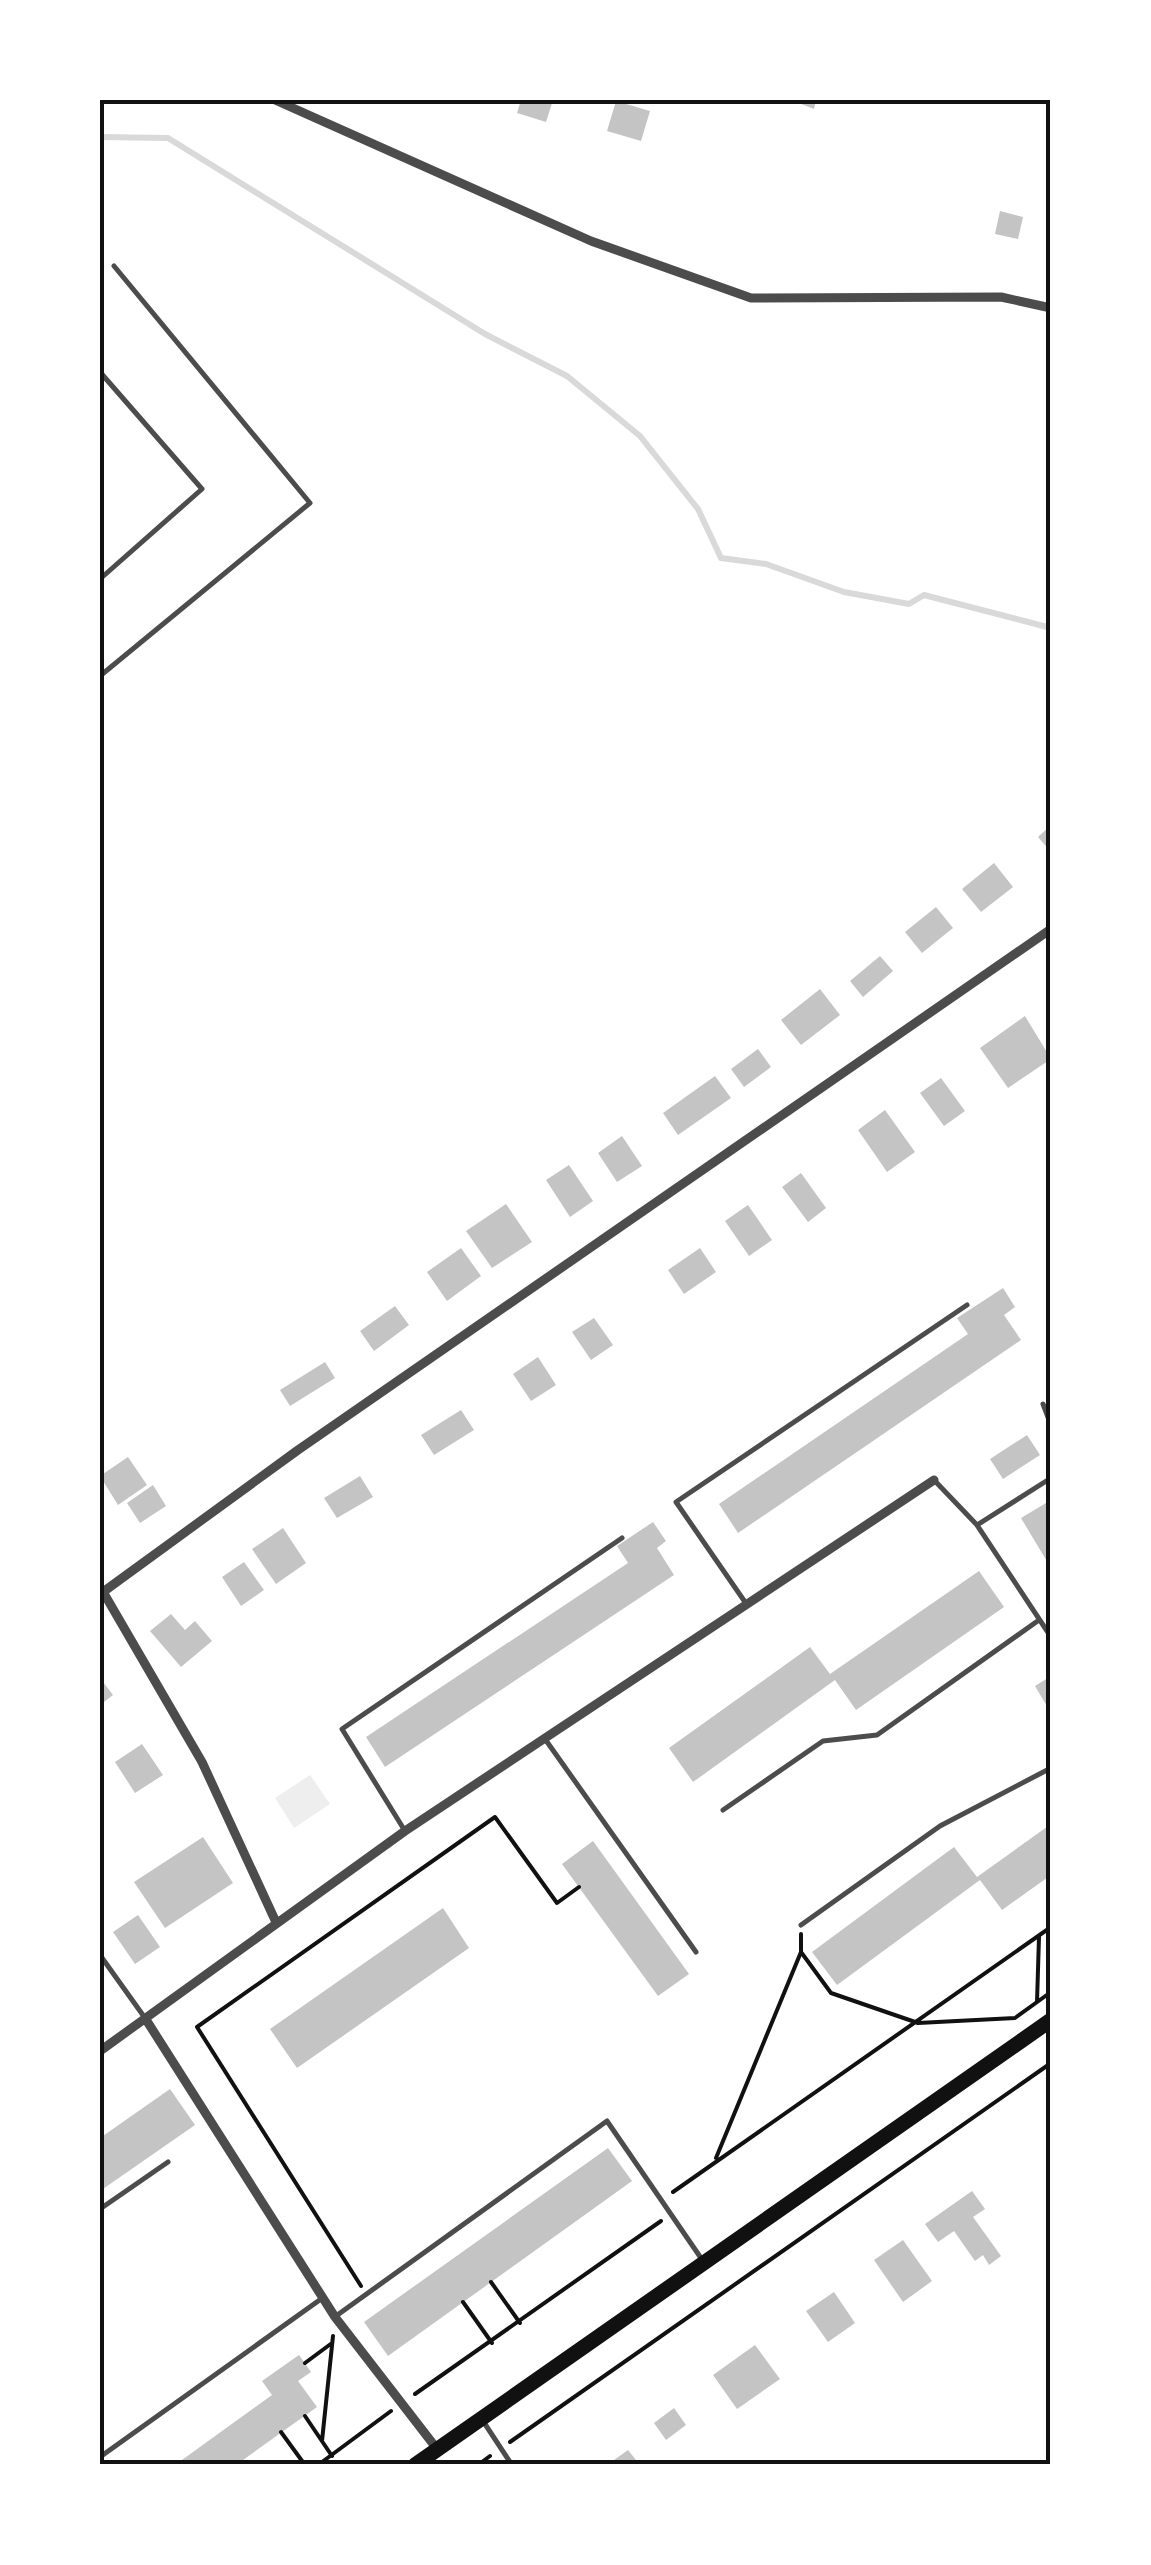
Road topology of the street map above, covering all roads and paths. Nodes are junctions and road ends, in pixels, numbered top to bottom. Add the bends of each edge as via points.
1 (275, 100) edge
2 (114, 266) dead end
3 (1051, 308) edge
4 (100, 372) edge
5 (100, 579) edge
6 (100, 676) edge
7 (1051, 929) edge
8 (966, 1305) dead end
9 (1044, 1404) dead end
10 (1051, 1425) edge
11 (1051, 1478) edge
12 (934, 1480) joint
13 (976, 1525) junction
14 (622, 1538) dead end
15 (102, 1590) edge
16 (745, 1602) junction
17 (1039, 1620) junction
18 (1051, 1638) edge
19 (545, 1739) junction
20 (1051, 1768) edge
21 (723, 1810) dead end
22 (404, 1831) junction
23 (579, 1887) dead end
24 (275, 1920) junction
25 (802, 1925) joint
26 (1051, 1927) edge
27 (1039, 1936) junction
28 (696, 1952) dead end
29 (801, 1952) junction
30 (100, 1955) edge
31 (1051, 1992) edge
32 (1037, 2002) junction
33 (145, 2018) junction
34 (918, 2023) junction
35 (1049, 2025) edge
36 (100, 2052) edge
37 (1051, 2063) edge
38 (715, 2161) junction
39 (168, 2162) dead end
40 (661, 2200) junction
41 (100, 2209) edge
42 (670, 2214) junction
43 (704, 2264) junction
44 (491, 2282) dead end
45 (366, 2294) junction
46 (323, 2298) junction
47 (463, 2302) dead end
48 (335, 2317) junction
49 (520, 2323) junction
50 (332, 2344) junction
51 (492, 2344) junction
52 (305, 2363) dead end
53 (404, 2402) junction
54 (305, 2416) dead end
55 (481, 2418) junction
56 (281, 2432) dead end
57 (322, 2441) junction
58 (437, 2449) junction
59 (502, 2449) junction
60 (332, 2456) junction
61 (100, 2457) edge
62 (305, 2465) edge
63 (318, 2465) edge
64 (415, 2465) edge
65 (478, 2465) edge
66 (512, 2465) edge

1 - 3 street via 591,241 751,298 1001,298
2 - 6 lane via 310,503
4 - 5 lane via 202,488
7 - 15 street
8 - 16 lane via 676,1502
9 - 10 lane
11 - 13 lane
12 - 13 lane
12 - 16 street
13 - 17 lane
14 - 22 lane via 342,1730
15 - 24 street via 202,1762
16 - 19 street
17 - 18 lane
17 - 21 lane via 877,1735 823,1741
19 - 22 street
19 - 28 lane
20 - 25 lane via 940,1826
22 - 24 street
23 - 45 path via 558,1903 495,1817 197,2027
24 - 33 street
25 - 29 path
26 - 27 path
27 - 32 path
27 - 34 path
29 - 34 path via 831,1994
29 - 38 path
30 - 33 lane
31 - 32 path
32 - 34 path via 1015,2018
33 - 36 street
33 - 46 street
34 - 38 path
35 - 43 main road
37 - 59 path
38 - 40 path
39 - 41 lane
40 - 42 lane
40 - 45 lane via 607,2121
42 - 43 lane
42 - 49 path
43 - 55 main road
44 - 49 path
45 - 48 lane
46 - 48 street
46 - 61 lane
47 - 51 path
48 - 50 path
48 - 53 street
49 - 51 path
50 - 52 path
50 - 57 path
51 - 53 path
53 - 58 street
53 - 60 path
54 - 57 path
55 - 58 main road
55 - 59 lane
56 - 62 path
57 - 60 path
58 - 64 main road
59 - 65 path
59 - 66 lane
60 - 63 path

